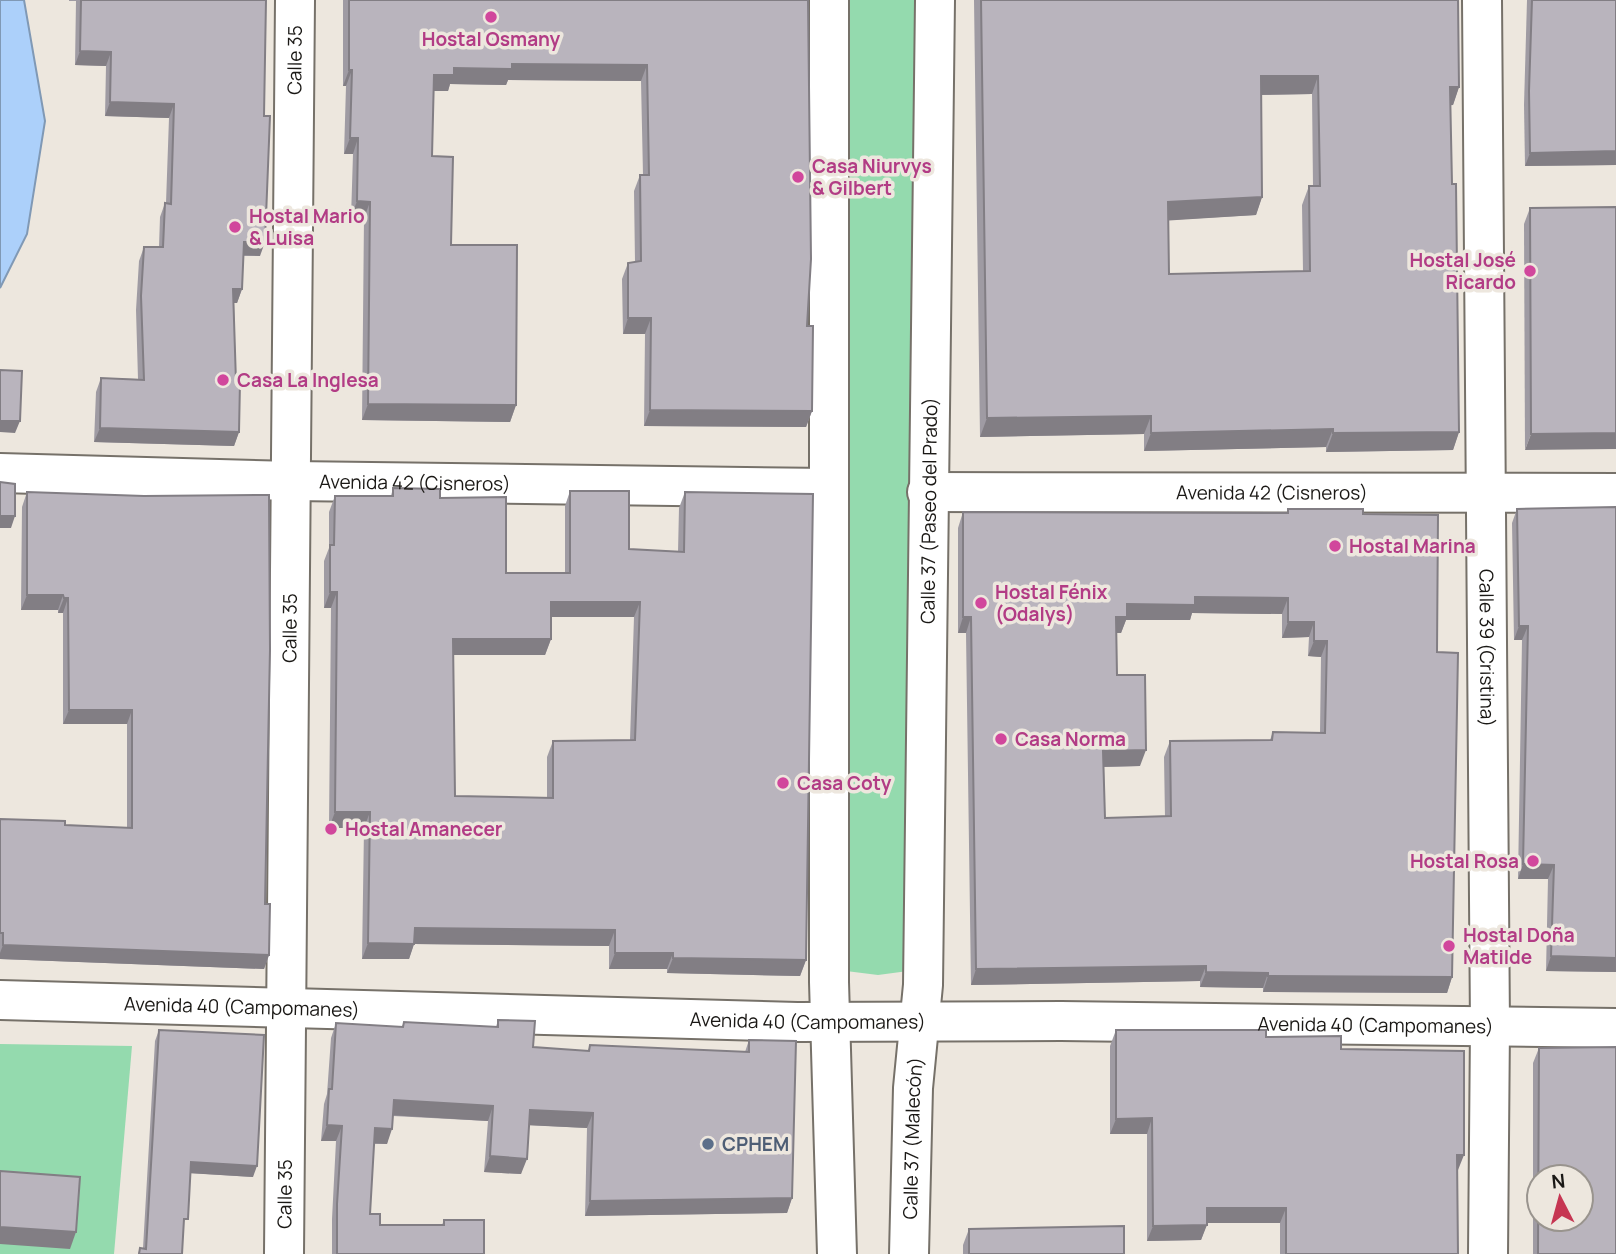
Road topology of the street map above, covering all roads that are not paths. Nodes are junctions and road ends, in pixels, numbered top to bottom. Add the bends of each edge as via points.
1 (295, 0) edge
2 (829, 0) edge
3 (935, 0) edge
4 (1482, 0) edge
5 (0, 473) edge
6 (292, 481) junction
7 (829, 488) junction
8 (928, 492) junction
9 (1616, 493) edge
10 (1486, 494) junction
11 (0, 1000) edge
12 (284, 1007) junction
13 (832, 1022) junction
14 (919, 1022) junction
15 (1490, 1026) junction
16 (1616, 1028) edge
17 (284, 1254) edge
18 (836, 1254) edge
19 (909, 1254) edge
20 (1488, 1254) edge

1 - 6 street, Calle 35
2 - 7 street
3 - 8 street, Calle 37 (Paseo del Prado)
4 - 10 street, Calle 39 (Cristina)
5 - 6 street, Avenida 42 (Cisneros)
6 - 7 street, Avenida 42 (Cisneros)
6 - 12 street, Calle 35
7 - 13 street
8 - 10 street, Avenida 42 (Cisneros)
8 - 14 street, Calle 37 (Paseo del Prado)
9 - 10 street, Avenida 42 (Cisneros)
10 - 15 street, Calle 39 (Cristina)
11 - 12 street, Avenida 40 (Campomanes)
12 - 13 street, Avenida 40 (Campomanes)
12 - 17 street, Calle 35
13 - 14 street, Avenida 40 (Campomanes)
13 - 18 street
14 - 15 street, Avenida 40 (Campomanes)
14 - 19 street, Calle 37 (Malecón)
15 - 16 street, Avenida 40 (Campomanes)
15 - 20 street, Calle 39 (Cristina)

